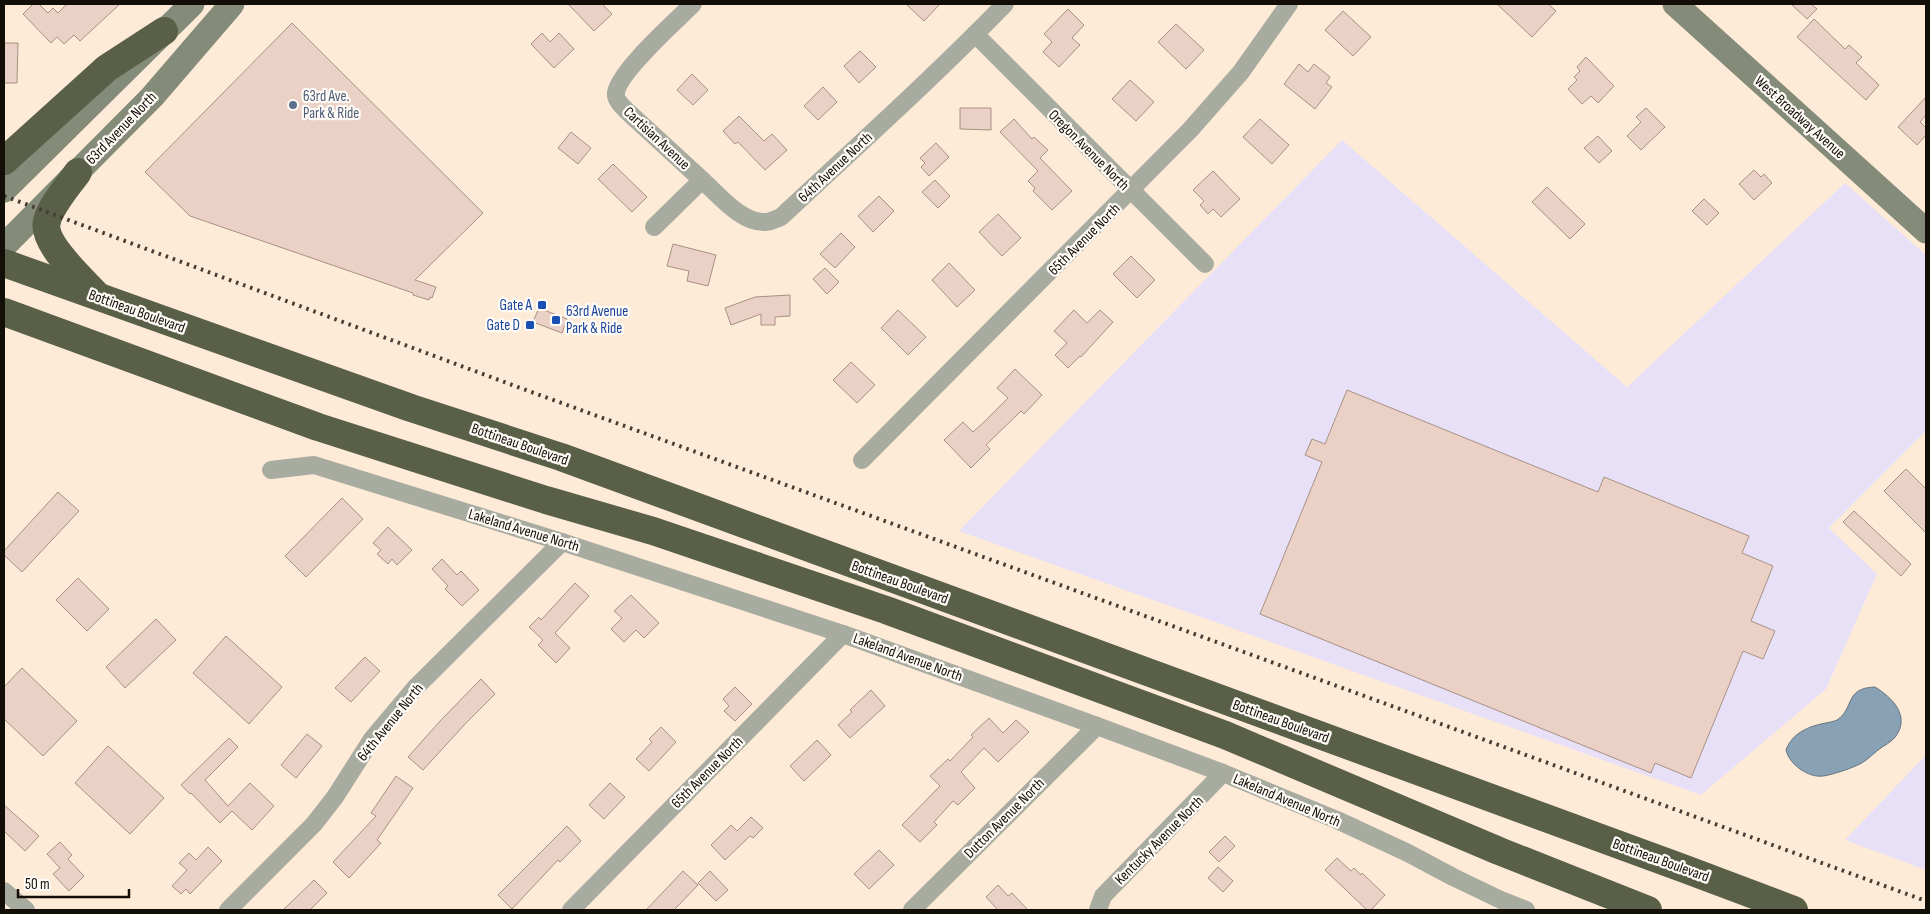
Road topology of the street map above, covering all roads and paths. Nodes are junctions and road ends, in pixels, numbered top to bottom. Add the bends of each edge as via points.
1 (192, 4) edge
2 (232, 4) edge
3 (693, 4) edge
4 (1005, 4) edge
5 (1290, 4) edge
6 (1675, 4) edge
7 (164, 31) junction
8 (975, 34) junction
9 (4, 161) edge
10 (78, 172) junction
11 (702, 180) junction
12 (4, 190) edge
13 (1131, 191) junction
14 (654, 228) dead end
15 (1926, 231) edge
16 (4, 246) edge
17 (4, 262) edge
18 (1205, 264) dead end
19 (97, 296) junction
20 (4, 312) edge
21 (862, 460) dead end
22 (271, 470) dead end
23 (562, 542) junction
24 (844, 634) junction
25 (1097, 726) junction
26 (1224, 772) junction
27 (4, 890) edge
28 (1761, 904) edge
29 (26, 910) edge
30 (228, 910) edge
31 (571, 910) edge
32 (912, 910) edge
33 (1098, 910) edge
34 (1526, 910) edge
35 (1648, 910) edge
36 (1792, 910) edge

1 - 7 street
2 - 10 street, 63rd Avenue North via 152,97
3 - 11 street, Cartisian Avenue via 623,76 616,93 618,102
4 - 8 street, 64th Avenue North
5 - 13 street, 65th Avenue North via 1218,100
6 - 15 street, West Broadway Avenue
7 - 9 highway via 107,68
7 - 12 street
8 - 11 street, 64th Avenue North via 780,217 766,222 753,220 740,213
8 - 13 street, Oregon Avenue North
10 - 16 street, 63rd Avenue North
10 - 19 highway via 46,223 48,236 55,248
11 - 14 street
13 - 18 street, Oregon Avenue North
13 - 21 street, 65th Avenue North
17 - 19 highway, Bottineau Boulevard
19 - 28 highway, Bottineau Boulevard via 411,408 561,457
20 - 35 highway, Bottineau Boulevard via 318,427 653,531 895,613 1225,736
22 - 23 street, Lakeland Avenue North via 314,465
23 - 24 street, Lakeland Avenue North
23 - 30 street, 64th Avenue North via 409,694 372,739 314,824
24 - 25 street, Lakeland Avenue North
24 - 31 street, 65th Avenue North
25 - 26 street, Lakeland Avenue North
25 - 32 street, Dutton Avenue North
26 - 33 street, Kentucky Avenue North via 1103,896
26 - 34 street, Lakeland Avenue North via 1337,820
27 - 29 street
28 - 36 highway, Bottineau Boulevard

